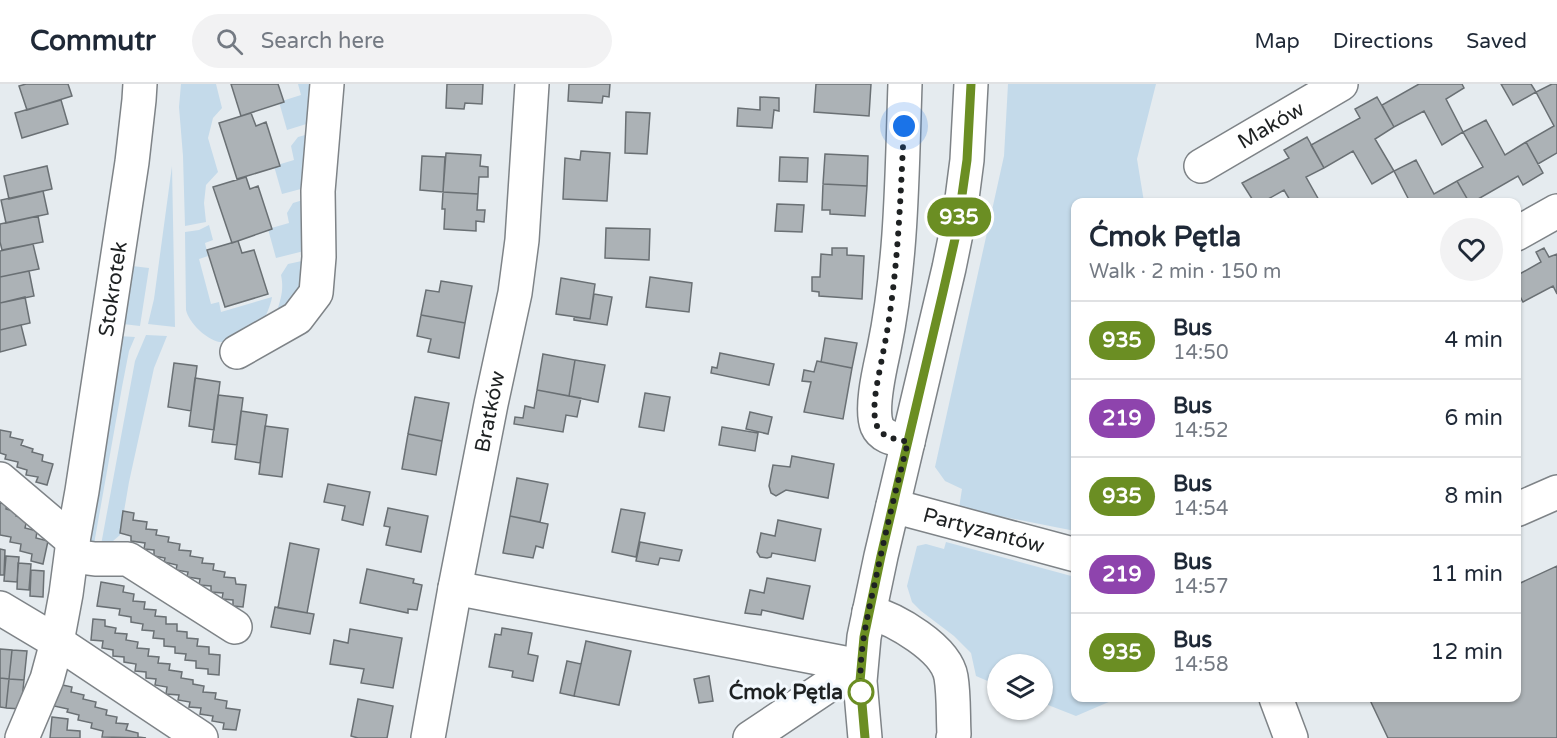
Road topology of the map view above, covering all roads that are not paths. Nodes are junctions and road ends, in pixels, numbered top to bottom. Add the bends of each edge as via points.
1 (140, 84) edge
2 (327, 84) edge
3 (532, 84) edge
4 (905, 84) edge
5 (971, 84) edge
6 (1341, 84) edge
7 (1201, 166) dead end
8 (1557, 211) edge
9 (1521, 231) edge
10 (237, 352) dead end
11 (908, 442) junction
12 (0, 479) edge
13 (1557, 492) edge
14 (893, 506) junction
15 (1521, 508) edge
16 (72, 549) junction
17 (1071, 554) edge
18 (455, 588) junction
19 (0, 608) edge
20 (869, 612) junction
21 (235, 627) dead end
22 (57, 642) junction
23 (860, 666) junction
24 (1278, 702) edge
25 (22, 738) edge
26 (201, 738) edge
27 (428, 738) edge
28 (750, 738) edge
29 (865, 738) edge
30 (953, 738) edge
31 (1291, 738) edge

1 - 16 street, Stokrotek via 132,162
2 - 10 street via 318,191 316,293 297,318
3 - 18 street, Bratków via 522,240 514,293
4 - 11 street via 897,256 875,418 883,434
5 - 11 street via 960,214
6 - 7 street, Maków
8 - 9 street
11 - 14 street
12 - 16 street
13 - 15 street
14 - 17 street, Partyzantów
14 - 20 street
16 - 21 street via 95,559 128,559
16 - 22 street, Stokrotek
18 - 23 street
18 - 27 street, Bratków
19 - 22 street
20 - 23 street
20 - 30 street via 892,620 929,644 946,664 951,676
22 - 25 street, Stokrotek via 47,679
22 - 26 street
23 - 28 street
23 - 29 street
24 - 31 street

